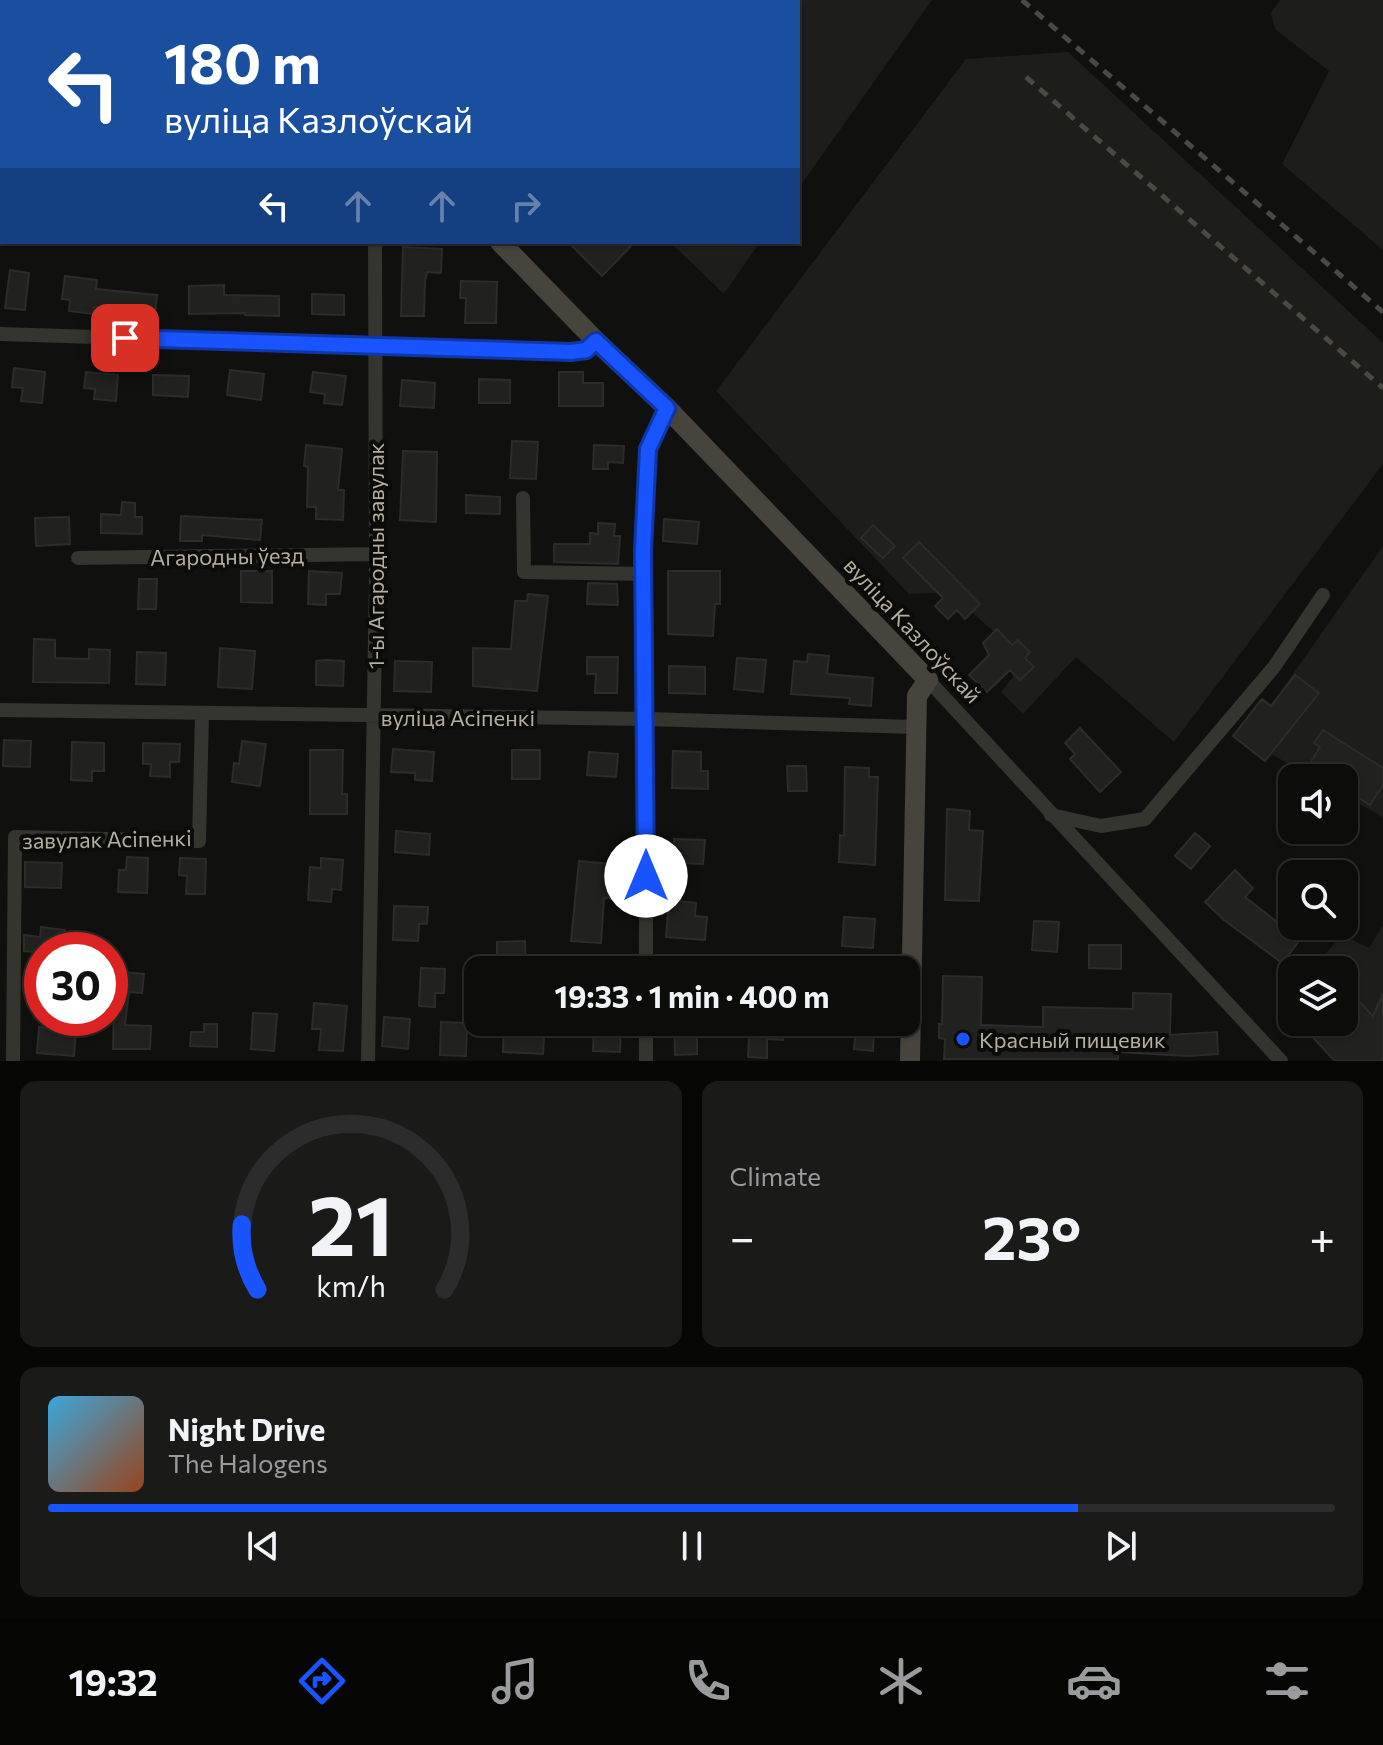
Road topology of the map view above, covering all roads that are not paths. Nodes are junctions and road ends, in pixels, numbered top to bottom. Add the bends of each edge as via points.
1 (375, 244) edge
2 (502, 244) edge
3 (0, 334) edge
4 (596, 341) junction
5 (374, 346) junction
6 (667, 408) junction
7 (523, 498) dead end
8 (376, 554) junction
9 (78, 558) dead end
10 (642, 574) junction
11 (1323, 595) dead end
12 (928, 680) junction
13 (0, 710) edge
14 (202, 714) junction
15 (374, 717) junction
16 (646, 719) junction
17 (916, 727) junction
18 (1051, 815) junction
19 (646, 956) edge
20 (646, 1036) edge
21 (13, 1061) edge
22 (368, 1061) edge
23 (646, 1061) edge
24 (910, 1061) edge
25 (1281, 1061) edge

1 - 5 street, 1-ы Агародны завулак
2 - 4 street, вуліца Казлоўскай
3 - 5 street
4 - 5 street via 586,350 571,352
4 - 6 street, вуліца Казлоўскай
5 - 8 street, 1-ы Агародны завулак
6 - 10 street via 648,449
6 - 12 street, вуліца Казлоўскай
7 - 10 street via 524,572
8 - 9 street, Агародны ўезд
8 - 15 street, 1-ы Агародны завулак
10 - 16 street
11 - 18 street via 1274,667 1145,819 1101,826
12 - 17 street via 917,696
12 - 18 street, вуліца Казлоўскай
13 - 14 street, вуліца Асіпенкі
14 - 15 street, вуліца Асіпенкі
14 - 21 street, завулак Асіпенкі via 199,841 15,837
15 - 16 street, вуліца Асіпенкі
15 - 22 street, 1-ы Агародны завулак
16 - 17 street, вуліца Асіпенкі
16 - 19 street
17 - 24 street
18 - 25 street, вуліца Казлоўскай
20 - 23 street

